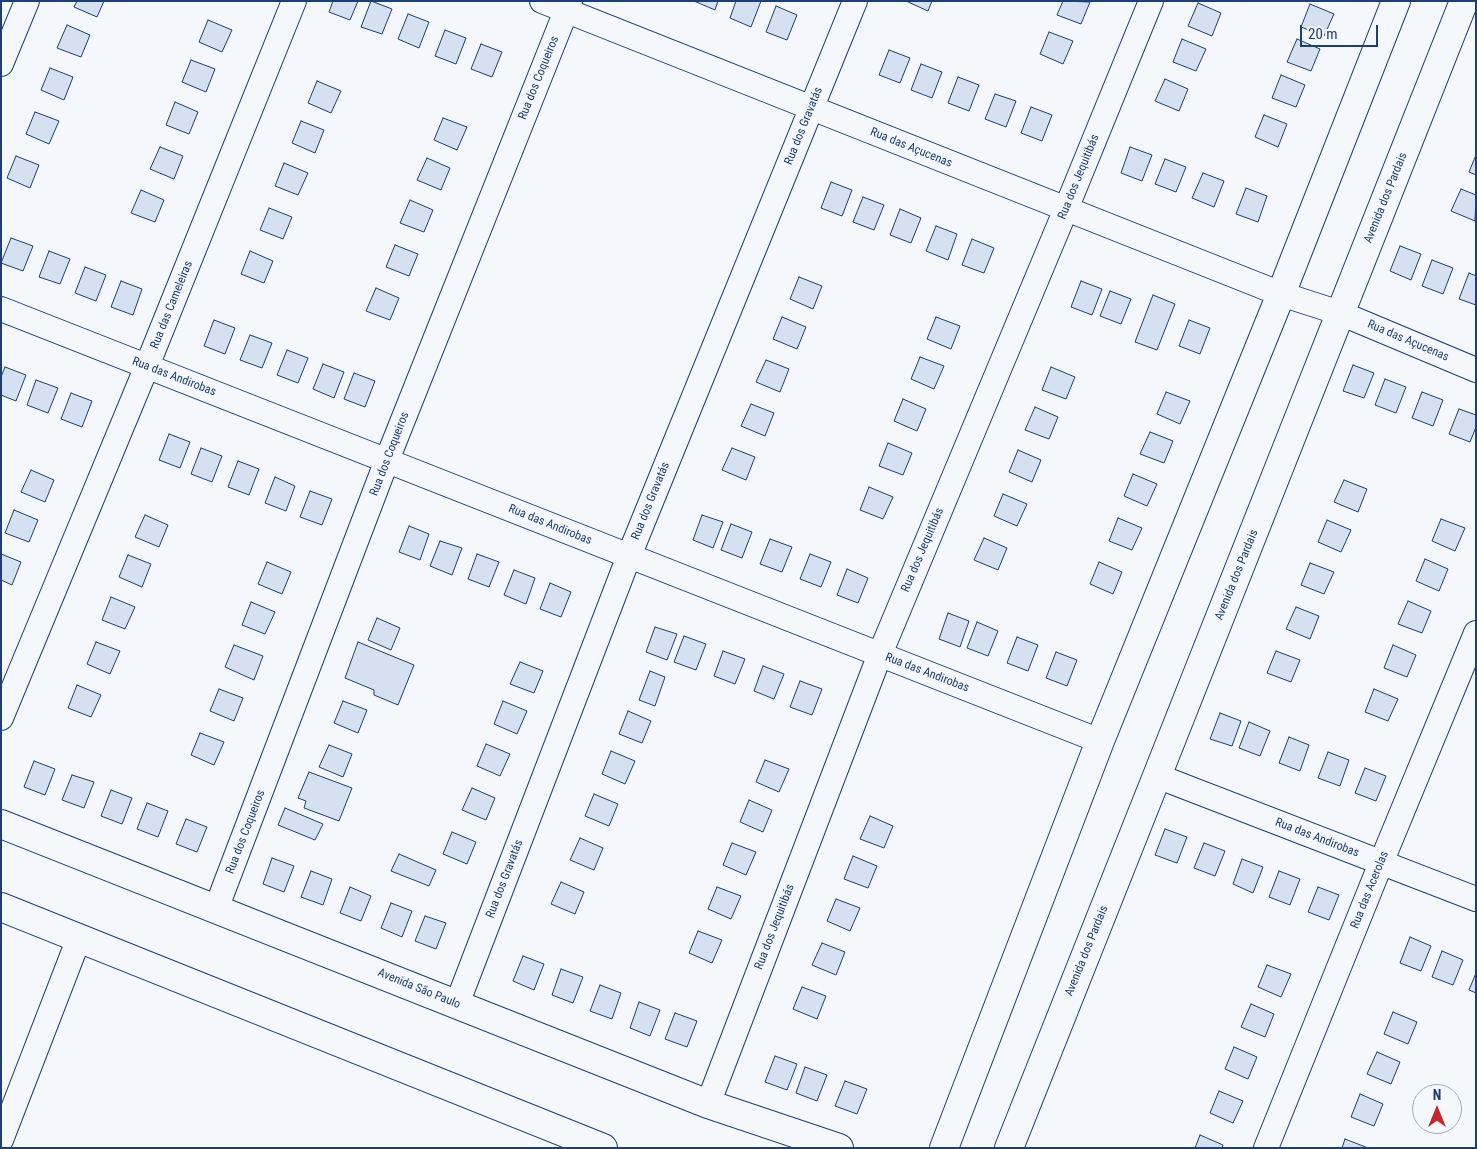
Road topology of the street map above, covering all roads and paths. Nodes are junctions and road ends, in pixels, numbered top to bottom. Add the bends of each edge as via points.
1 (27, 1) edge
2 (294, 1) edge
3 (542, 1) edge
4 (856, 1) edge
5 (1151, 1) edge
6 (1396, 1) edge
7 (1464, 1) edge
8 (568, 6) edge
9 (1, 64) edge
10 (812, 108) junction
11 (1066, 209) junction
12 (1281, 294) junction
13 (1, 309) edge
14 (1340, 313) junction
15 (147, 366) junction
16 (1476, 370) edge
17 (387, 460) junction
18 (629, 556) junction
19 (1476, 633) edge
20 (880, 654) junction
21 (1, 718) edge
22 (1100, 741) junction
23 (1157, 776) junction
24 (1, 824) edge
25 (1381, 863) junction
26 (1476, 899) edge
27 (1, 908) edge
28 (216, 909) junction
29 (79, 938) junction
30 (457, 1004) junction
31 (708, 1104) junction
32 (1, 1140) edge
33 (603, 1148) edge
34 (839, 1148) edge
35 (944, 1148) edge
36 (1009, 1148) edge
37 (1266, 1148) edge

1 - 9 street
2 - 15 street, Rua das Cameleiras
3 - 8 street, Rua das Açucenas
4 - 10 street, Rua dos Gravatás
5 - 11 street, Rua dos Jequitibás
6 - 12 street
7 - 14 street, Avenida dos Pardais
8 - 10 street, Rua das Açucenas
8 - 17 street, Rua dos Coqueiros
10 - 11 street, Rua das Açucenas
10 - 18 street, Rua dos Gravatás
11 - 12 street, Rua das Açucenas
11 - 20 street, Rua dos Jequitibás
12 - 14 street, Rua das Açucenas
12 - 22 street
13 - 15 street, Rua das Andirobas
14 - 16 street, Rua das Açucenas
14 - 23 street, Avenida dos Pardais
15 - 17 street, Rua das Andirobas
15 - 21 street, Rua das Cameleiras
17 - 18 street, Rua das Andirobas
17 - 28 street, Rua dos Coqueiros
18 - 20 street, Rua das Andirobas
18 - 30 street, Rua dos Gravatás
19 - 25 street, Rua das Acerolas
20 - 22 street, Rua das Andirobas
20 - 31 street, Rua dos Jequitibás
22 - 35 street
23 - 25 street, Rua das Andirobas
23 - 36 street, Avenida dos Pardais
24 - 28 street, Avenida São Paulo
25 - 26 street, Rua das Andirobas
25 - 37 street, Rua das Acerolas
27 - 29 street
28 - 30 street, Avenida São Paulo
29 - 32 street
29 - 33 street
30 - 31 street, Avenida São Paulo
31 - 34 street, Avenida São Paulo

